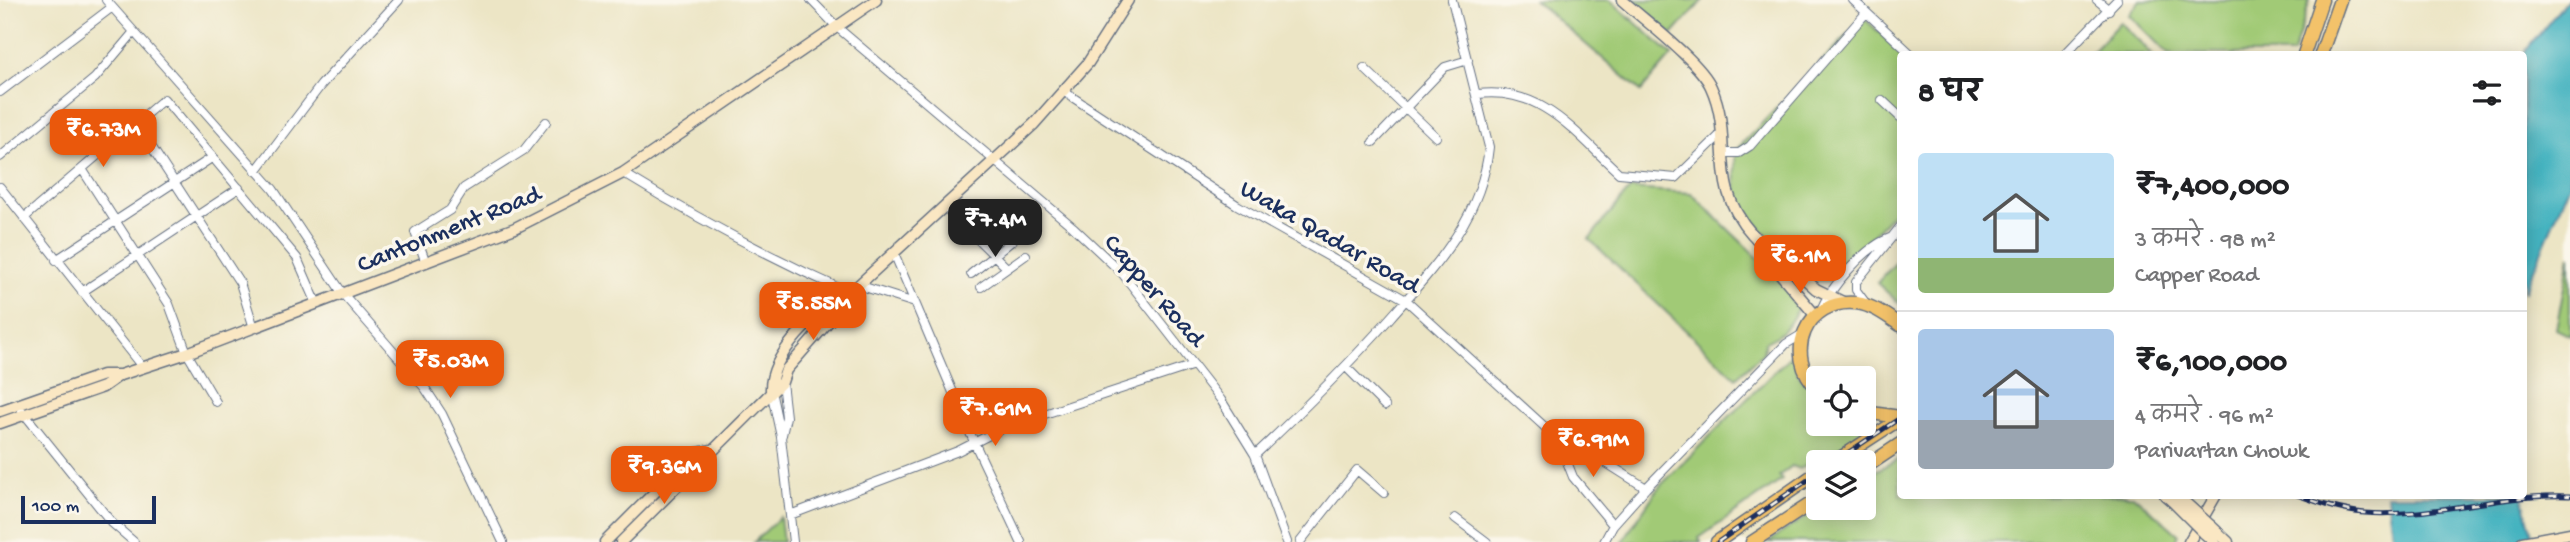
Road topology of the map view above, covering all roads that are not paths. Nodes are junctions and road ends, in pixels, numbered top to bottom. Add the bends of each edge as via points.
1 (399, 0) edge
2 (811, 0) edge
3 (876, 0) edge
4 (1128, 0) edge
5 (1452, 0) edge
6 (1622, 0) edge
7 (1853, 0) edge
8 (2098, 0) edge
9 (2117, 0) edge
10 (2322, 0) edge
11 (2340, 0) edge
12 (108, 4) edge
13 (2109, 10) junction
14 (1866, 13) junction
15 (838, 28) junction
16 (133, 33) junction
17 (1907, 51) edge
18 (2068, 51) edge
19 (2305, 51) edge
20 (2322, 51) edge
21 (1468, 60) junction
22 (1364, 68) dead end
23 (1063, 91) junction
24 (0, 92) edge
25 (1478, 94) junction
26 (1882, 100) dead end
27 (1405, 107) junction
28 (1897, 114) edge
29 (546, 122) dead end
30 (136, 123) junction
31 (1721, 134) junction
32 (1436, 137) dead end
33 (1373, 142) dead end
34 (1, 153) edge
35 (1722, 153) junction
36 (213, 157) junction
37 (995, 163) junction
38 (82, 169) junction
39 (256, 171) junction
40 (623, 173) junction
41 (175, 182) junction
42 (0, 187) edge
43 (239, 188) junction
44 (945, 207) junction
45 (198, 216) junction
46 (24, 218) junction
47 (115, 221) junction
48 (1897, 230) edge
49 (1890, 238) junction
50 (1013, 240) dead end
51 (1766, 249) junction
52 (894, 253) junction
53 (1026, 254) dead end
54 (137, 255) junction
55 (994, 256) junction
56 (57, 260) junction
57 (426, 263) junction
58 (1007, 268) junction
59 (971, 274) dead end
60 (981, 287) dead end
61 (854, 289) junction
62 (82, 292) junction
63 (344, 294) junction
64 (1827, 296) junction
65 (1406, 300) junction
66 (915, 303) junction
67 (1845, 303) junction
68 (317, 304) junction
69 (1867, 305) junction
70 (1818, 314) junction
71 (1897, 323) edge
72 (254, 328) junction
73 (1801, 335) junction
74 (187, 353) junction
75 (1194, 365) junction
76 (1346, 367) junction
77 (143, 368) junction
78 (1806, 371) edge
79 (782, 382) junction
80 (771, 391) junction
81 (216, 402) dead end
82 (1385, 406) dead end
83 (21, 409) junction
84 (0, 411) edge
85 (1876, 414) edge
86 (1897, 418) edge
87 (1897, 420) edge
88 (0, 423) edge
89 (1876, 434) edge
90 (1872, 436) edge
91 (781, 437) junction
92 (1558, 439) junction
93 (974, 442) junction
94 (1897, 446) edge
95 (711, 450) junction
96 (1851, 450) edge
97 (1255, 455) junction
98 (1876, 460) edge
99 (1806, 480) edge
100 (1646, 488) junction
101 (1384, 493) dead end
102 (2175, 499) edge
103 (2214, 499) edge
104 (1806, 507) edge
105 (790, 515) junction
106 (1455, 518) dead end
107 (1613, 526) junction
108 (2207, 529) junction
109 (2570, 533) edge
110 (134, 542) edge
111 (503, 542) edge
112 (605, 542) edge
113 (621, 542) edge
114 (793, 542) edge
115 (1021, 542) edge
116 (1287, 542) edge
117 (1300, 542) edge
118 (1487, 542) edge
119 (1604, 542) edge
120 (1717, 542) edge
121 (1752, 542) edge
122 (2189, 542) edge
123 (2214, 542) edge
124 (2228, 542) edge
125 (2522, 542) edge

1 - 39 street via 321,85
2 - 15 street, Capper Road
3 - 15 street, Cantonment Road
4 - 23 street via 1088,63
5 - 21 street
6 - 31 street via 1710,84
7 - 14 street
8 - 13 street
9 - 13 street
10 - 19 main road
11 - 20 main road
12 - 16 street
12 - 24 street
13 - 18 street
14 - 17 street
14 - 35 street via 1750,146 1739,153
15 - 37 street, Capper Road
15 - 40 street, Cantonment Road
16 - 34 street via 95,78
16 - 39 street
21 - 25 street
21 - 27 street via 1445,67
22 - 27 street
23 - 37 street
23 - 65 street, Waka Qadar Road via 1237,205
25 - 31 street via 1501,91 1547,107 1619,173 1632,176 1676,178
25 - 65 street via 1489,147 1479,192 1454,242
26 - 28 street
27 - 32 street
27 - 33 street
29 - 57 street via 524,150 464,188 450,210 415,232
30 - 36 street via 164,99
30 - 38 street
30 - 41 street
31 - 35 street
35 - 51 street via 1727,196 1741,221
36 - 41 street
36 - 43 street
37 - 44 street
37 - 75 street, Capper Road via 1122,273
38 - 46 street
38 - 47 street
39 - 63 street
40 - 57 street, Cantonment Road via 515,229
40 - 61 street via 795,269
41 - 45 street
41 - 47 street
42 - 46 street
43 - 45 street
43 - 68 street via 297,258
44 - 52 street
44 - 55 street
45 - 54 street
45 - 72 street via 240,283
46 - 56 street
47 - 54 street
47 - 56 street
48 - 49 street
49 - 64 street via 1876,243
49 - 69 street via 1856,282
50 - 55 street
51 - 64 street
51 - 70 street via 1767,258
52 - 61 street
52 - 66 street
53 - 58 street
54 - 62 street
54 - 74 street via 169,304
55 - 58 street
55 - 59 street
56 - 62 street
57 - 63 street, Cantonment Road
58 - 60 street
61 - 66 street
61 - 79 street via 786,370
61 - 80 street via 830,302 804,328 774,366
62 - 77 street
63 - 68 street, Cantonment Road
63 - 111 street via 398,354 442,414
64 - 67 street
64 - 70 street
65 - 76 street
65 - 92 street, Waka Qadar Road
66 - 93 street
67 - 69 main road
67 - 70 main road
68 - 72 street, Cantonment Road
69 - 71 main road
70 - 73 main road
72 - 74 street, Cantonment Road
73 - 78 main road via 1800,357
73 - 100 street via 1786,344
74 - 77 street, Cantonment Road
74 - 81 street
75 - 93 street via 1004,427
75 - 97 street, Capper Road
76 - 82 street
76 - 97 street
77 - 83 street, Cantonment Road via 98,377
79 - 80 street
79 - 91 street via 786,416
80 - 91 street
80 - 95 street
83 - 84 street
83 - 88 street
83 - 110 street via 112,523
85 - 86 main road
87 - 89 main road
90 - 96 main road
91 - 105 street
92 - 100 street, Waka Qadar Road via 1589,452
92 - 107 street, Waka Qadar Road via 1573,477
93 - 105 street
93 - 115 street
94 - 98 main road
95 - 112 street via 693,454
95 - 113 street
97 - 116 street, Capper Road
99 - 120 main road
100 - 107 street
101 - 117 street via 1357,470
102 - 108 street, bridge
103 - 122 street
104 - 121 main road
105 - 114 street
106 - 118 street
107 - 119 street
108 - 123 street
108 - 124 street
109 - 125 street

